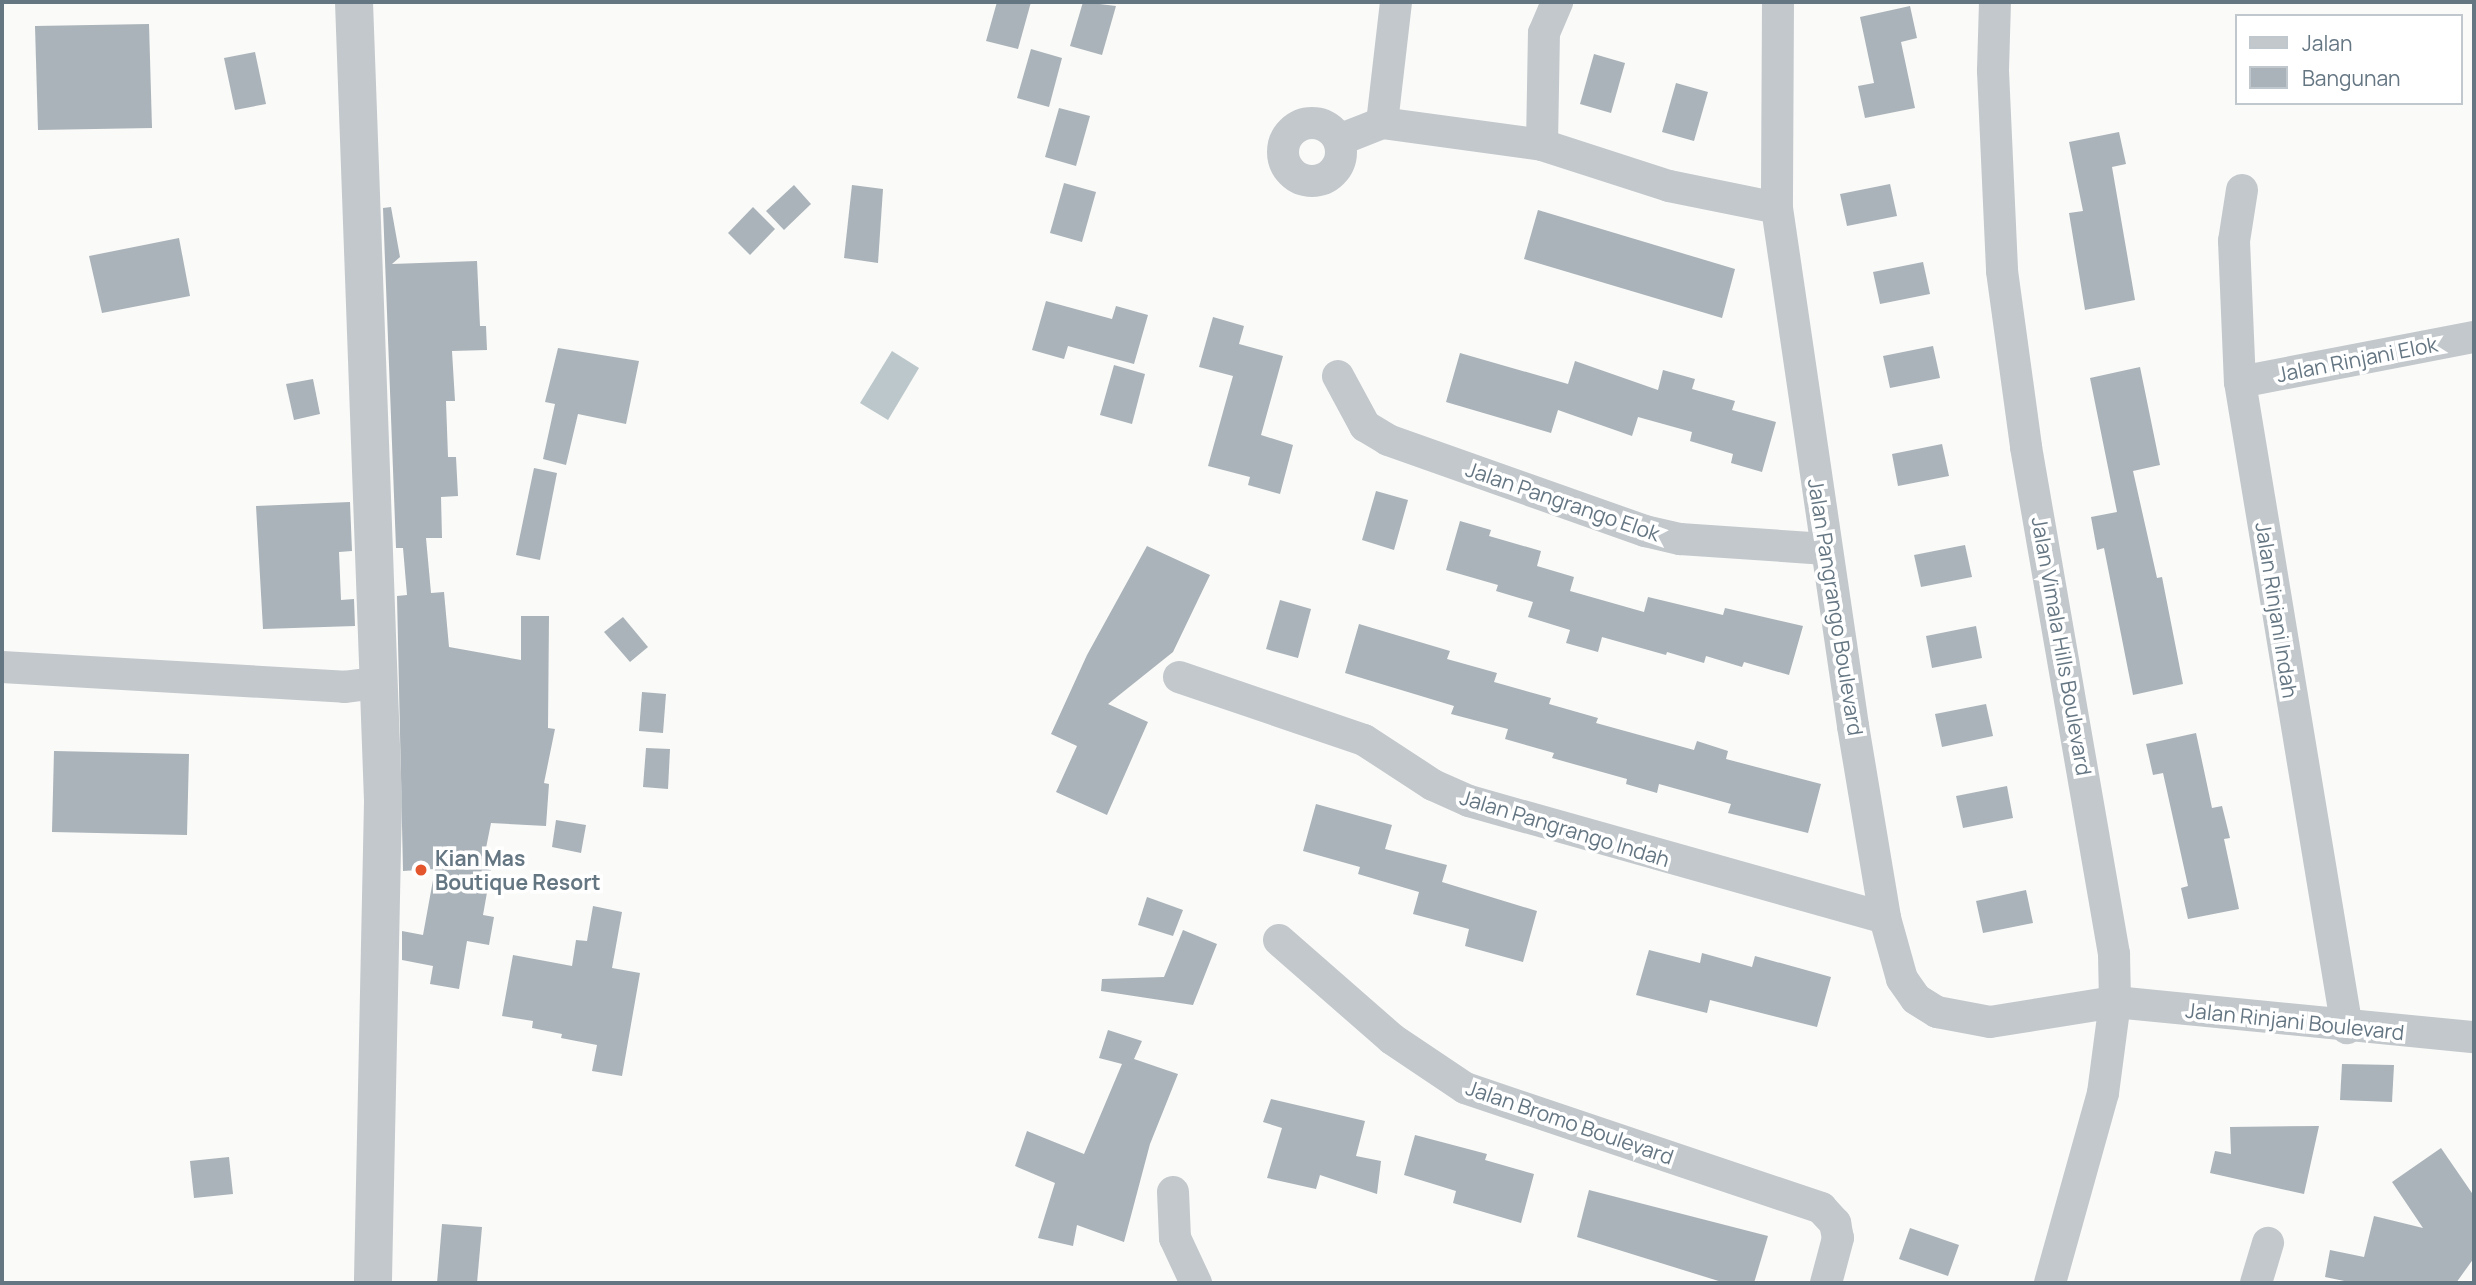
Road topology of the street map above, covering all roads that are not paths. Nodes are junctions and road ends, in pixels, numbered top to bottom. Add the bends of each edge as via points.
1 (354, 2) edge
2 (1396, 2) edge
3 (1557, 2) edge
4 (1778, 2) edge
5 (1995, 2) edge
6 (1382, 123) junction
7 (1339, 140) dead end
8 (1542, 145) junction
9 (2242, 190) dead end
10 (1777, 208) junction
11 (2474, 337) edge
12 (1338, 376) dead end
13 (2240, 382) junction
14 (1826, 548) junction
15 (2, 667) edge
16 (1179, 677) dead end
17 (379, 683) junction
18 (1885, 918) junction
19 (1279, 940) dead end
20 (2115, 1002) junction
21 (2347, 1028) junction
22 (2474, 1037) edge
23 (1173, 1192) dead end
24 (2268, 1243) dead end
25 (373, 1283) edge
26 (1196, 1283) edge
27 (1826, 1283) edge
28 (2050, 1283) edge
29 (2256, 1283) edge

1 - 17 street
2 - 6 street
3 - 8 street via 1544,33
4 - 10 street, Jalan Pangrango Boulevard
5 - 20 street, Jalan Vimala Hills Boulevard via 1993,71 2002,271 2026,447 2114,954
6 - 7 street
6 - 8 street
8 - 10 street via 1669,186
9 - 13 street, Jalan Rinjani Indah via 2234,241
10 - 14 street, Jalan Pangrango Boulevard
11 - 13 street, Jalan Rinjani Elok
12 - 14 street, Jalan Pangrango Elok via 1356,415 1374,434 1645,531 1680,539
13 - 21 street, Jalan Rinjani Indah
14 - 18 street, Jalan Pangrango Boulevard
15 - 17 street via 344,687
16 - 18 street, Jalan Pangrango Indah via 1364,740 1433,785 1469,801
17 - 25 street via 383,802
18 - 20 street, Jalan Pangrango Boulevard via 1902,979 1916,999 1937,1012 1990,1022
19 - 27 street, Jalan Bromo Boulevard via 1392,1039 1465,1088 1821,1208 1835,1223 1838,1238
20 - 21 street, Jalan Rinjani Boulevard
20 - 28 street, Jalan Vimala Hills Boulevard via 2103,1093
21 - 22 street, Jalan Rinjani Boulevard
23 - 26 street via 1175,1238
24 - 29 street

